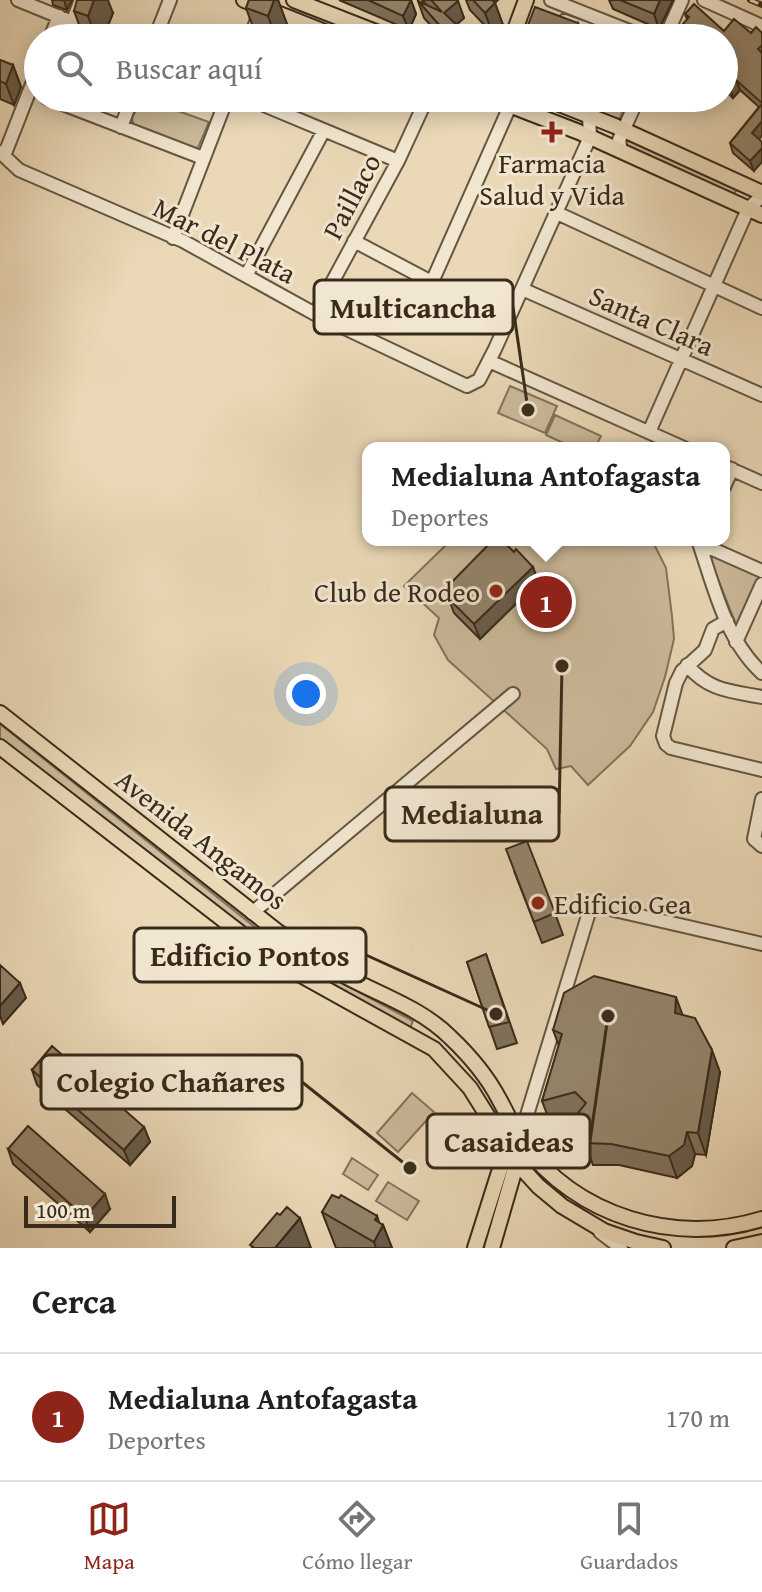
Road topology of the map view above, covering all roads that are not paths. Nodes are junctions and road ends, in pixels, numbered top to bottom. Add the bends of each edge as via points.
1 (18, 0) edge
2 (81, 0) edge
3 (170, 0) edge
4 (244, 0) edge
5 (551, 0) edge
6 (682, 0) edge
7 (704, 0) edge
8 (299, 1) edge
9 (529, 6) edge
10 (262, 8) junction
11 (59, 16) junction
12 (551, 16) edge
13 (294, 20) junction
14 (72, 22) joint
15 (56, 24) edge
16 (161, 24) edge
17 (256, 24) edge
18 (304, 24) edge
19 (356, 24) edge
20 (519, 24) edge
21 (573, 24) edge
22 (612, 24) edge
23 (671, 24) edge
24 (762, 26) edge
25 (24, 112) edge
26 (83, 112) edge
27 (127, 112) edge
28 (221, 112) edge
29 (281, 112) edge
30 (421, 112) edge
31 (507, 112) edge
32 (525, 112) edge
33 (579, 112) edge
34 (631, 112) edge
35 (589, 116) junction
36 (121, 127) junction
37 (324, 130) junction
38 (623, 130) junction
39 (590, 137) junction
40 (621, 151) junction
41 (2, 154) edge
42 (203, 158) junction
43 (398, 161) junction
44 (762, 195) edge
45 (755, 212) edge
46 (557, 213) junction
47 (173, 238) junction
48 (354, 241) junction
49 (246, 276) junction
50 (432, 282) junction
51 (713, 287) junction
52 (522, 289) junction
53 (762, 308) edge
54 (315, 314) junction
55 (507, 322) junction
56 (681, 359) junction
57 (489, 361) junction
58 (762, 395) edge
59 (649, 432) junction
60 (654, 442) edge
61 (671, 442) edge
62 (730, 469) edge
63 (762, 483) edge
64 (701, 546) edge
65 (710, 546) edge
66 (762, 571) edge
67 (762, 584) edge
68 (727, 621) junction
69 (736, 642) junction
70 (687, 665) junction
71 (762, 673) edge
72 (513, 694) dead end
73 (762, 697) edge
74 (0, 713) edge
75 (0, 747) edge
76 (762, 770) edge
77 (762, 799) edge
78 (758, 843) edge
79 (252, 913) junction
80 (762, 944) edge
81 (518, 1135) junction
82 (513, 1157) junction
83 (762, 1219) edge
84 (588, 1223) junction
85 (762, 1242) edge
86 (475, 1248) edge
87 (492, 1248) edge
88 (621, 1248) edge
89 (663, 1248) edge
90 (734, 1248) edge

1 - 11 street
2 - 14 street
3 - 16 street
4 - 10 main road
5 - 22 street
6 - 23 street
7 - 24 street
8 - 13 street
8 - 19 main road
9 - 20 main road
10 - 13 main road
10 - 17 street
11 - 14 street
11 - 15 street
12 - 21 street
13 - 18 main road
25 - 41 street
26 - 36 street
27 - 36 street
28 - 42 street
29 - 37 street
30 - 43 street, Paillaco
31 - 50 street
32 - 39 main road
33 - 35 main road
34 - 38 street
35 - 38 main road
35 - 39 street
36 - 42 street
37 - 43 street
37 - 49 street
38 - 40 street
38 - 44 main road
39 - 40 main road
39 - 46 street
40 - 45 main road
41 - 47 street, Mar del Plata via 19,170
42 - 47 street
43 - 48 street, Paillaco
44 - 45 street
45 - 51 street
46 - 51 street
46 - 52 street
47 - 49 street, Mar del Plata
48 - 50 street
48 - 54 street, Paillaco
49 - 54 street, Mar del Plata
50 - 55 street
51 - 53 street
51 - 56 street
52 - 55 street
52 - 56 street, Santa Clara
54 - 57 street, Mar del Plata via 467,386 479,380
55 - 57 street
56 - 58 street, Santa Clara
56 - 59 street
57 - 59 street
59 - 60 street
59 - 61 street
62 - 63 street
64 - 68 street
65 - 66 street
67 - 69 street
68 - 69 street
68 - 70 street via 713,629 705,650
69 - 71 street
70 - 73 street via 708,685
70 - 76 street via 676,683 663,736 666,744
72 - 79 street
74 - 79 main road, Avenida Angamos
75 - 82 main road, Avenida Angamos via 279,963 434,1049 470,1088
77 - 78 street
79 - 81 main road, Avenida Angamos via 319,961 449,1035 481,1071
80 - 81 street via 601,907 590,909
81 - 82 main road
81 - 83 main road, Avenida Angamos via 567,1187 625,1217 695,1229
82 - 84 main road, Avenida Angamos via 550,1197
82 - 86 main road via 500,1169
82 - 87 main road
84 - 88 street, Avenida Angamos
84 - 89 main road, Avenida Angamos
85 - 90 main road

